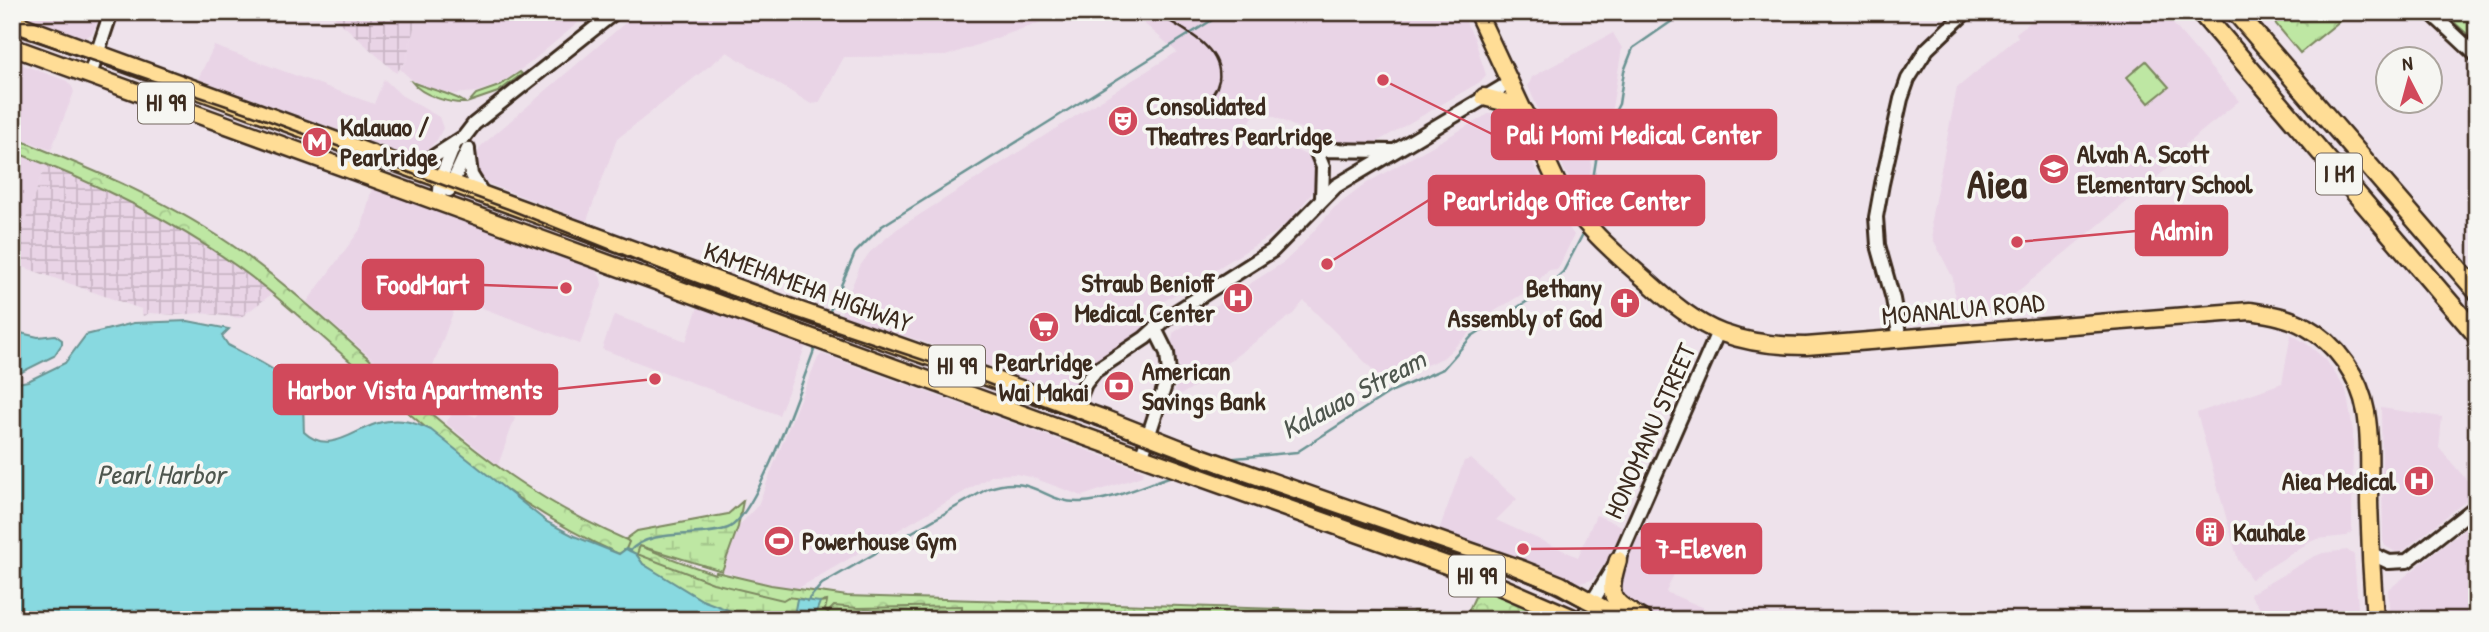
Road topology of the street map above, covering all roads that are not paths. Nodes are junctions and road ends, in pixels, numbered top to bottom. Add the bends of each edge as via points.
1 (111, 12) edge
2 (615, 12) edge
3 (1477, 12) edge
4 (1966, 12) edge
5 (2201, 12) edge
6 (2236, 12) edge
7 (2430, 12) edge
8 (12, 22) edge
9 (12, 47) edge
10 (97, 53) junction
11 (2477, 56) edge
12 (90, 75) junction
13 (1511, 82) junction
14 (1484, 97) junction
15 (1525, 111) junction
16 (462, 143) junction
17 (1392, 151) junction
18 (398, 163) junction
19 (447, 181) junction
20 (482, 193) junction
21 (1322, 198) junction
22 (439, 202) junction
23 (2477, 290) edge
24 (1155, 329) junction
25 (1718, 332) junction
26 (2477, 335) edge
27 (1900, 339) junction
28 (1075, 408) junction
29 (1105, 419) junction
30 (1047, 424) junction
31 (1148, 437) junction
32 (1142, 456) junction
33 (1258, 477) junction
34 (1328, 501) junction
35 (2477, 506) edge
36 (1284, 508) junction
37 (2370, 553) junction
38 (1618, 560) junction
39 (1592, 601) junction
40 (1579, 620) edge
41 (1624, 620) edge
42 (1644, 620) edge
43 (2375, 620) edge

1 - 10 street
2 - 16 street via 474,124
3 - 13 main road, MOANALUA ROAD
4 - 27 street via 1927,49 1908,79 1880,195 1878,245
5 - 26 highway, I H1
6 - 23 highway, I H1
7 - 11 street
8 - 10 main road, KAMEHAMEHA HIGHWAY / HI 99
9 - 12 main road, KAMEHAMEHA HIGHWAY / HI 99
10 - 12 street
10 - 18 main road, KAMEHAMEHA HIGHWAY / HI 99
12 - 22 main road, KAMEHAMEHA HIGHWAY / HI 99
13 - 14 street
13 - 15 main road, MOANALUA ROAD
14 - 15 main road
14 - 17 street
15 - 25 main road, MOANALUA ROAD via 1557,183 1579,217 1601,242 1686,314
16 - 18 street via 426,162
16 - 19 street
16 - 20 street via 471,175
17 - 21 street
17 - 21 street via 1317,150 1323,167
18 - 19 main road, KAMEHAMEHA HIGHWAY / HI 99
19 - 20 main road, KAMEHAMEHA HIGHWAY / HI 99
19 - 22 street
20 - 28 main road, KAMEHAMEHA HIGHWAY / HI 99
21 - 24 street via 1272,251
22 - 30 main road, KAMEHAMEHA HIGHWAY / HI 99
24 - 28 street via 1091,375
24 - 31 street via 1167,353 1170,373
25 - 27 main road, MOANALUA ROAD via 1786,346
25 - 38 street, HONOMANU STREET
27 - 37 main road, MOANALUA ROAD via 2250,311 2307,327 2345,362 2365,406
28 - 29 main road, KAMEHAMEHA HIGHWAY / HI 99
28 - 30 main road
29 - 30 main road
29 - 31 main road, KAMEHAMEHA HIGHWAY / HI 99
30 - 32 main road, KAMEHAMEHA HIGHWAY / HI 99
31 - 32 street
31 - 33 main road, KAMEHAMEHA HIGHWAY / HI 99
32 - 36 main road, KAMEHAMEHA HIGHWAY / HI 99
33 - 34 main road, KAMEHAMEHA HIGHWAY / HI 99
33 - 36 main road via 1275,491
34 - 36 main road via 1302,500
34 - 39 main road, KAMEHAMEHA HIGHWAY / HI 99 via 1535,574
35 - 37 street via 2407,561 2389,562
36 - 40 main road, KAMEHAMEHA HIGHWAY / HI 99 via 1469,573
37 - 43 main road, MOANALUA ROAD
38 - 39 street, HONOMANU STREET
38 - 42 main road via 1611,588 1614,598
39 - 40 street, HONOMANU STREET
39 - 41 main road, KAMEHAMEHA HIGHWAY / HI 99

